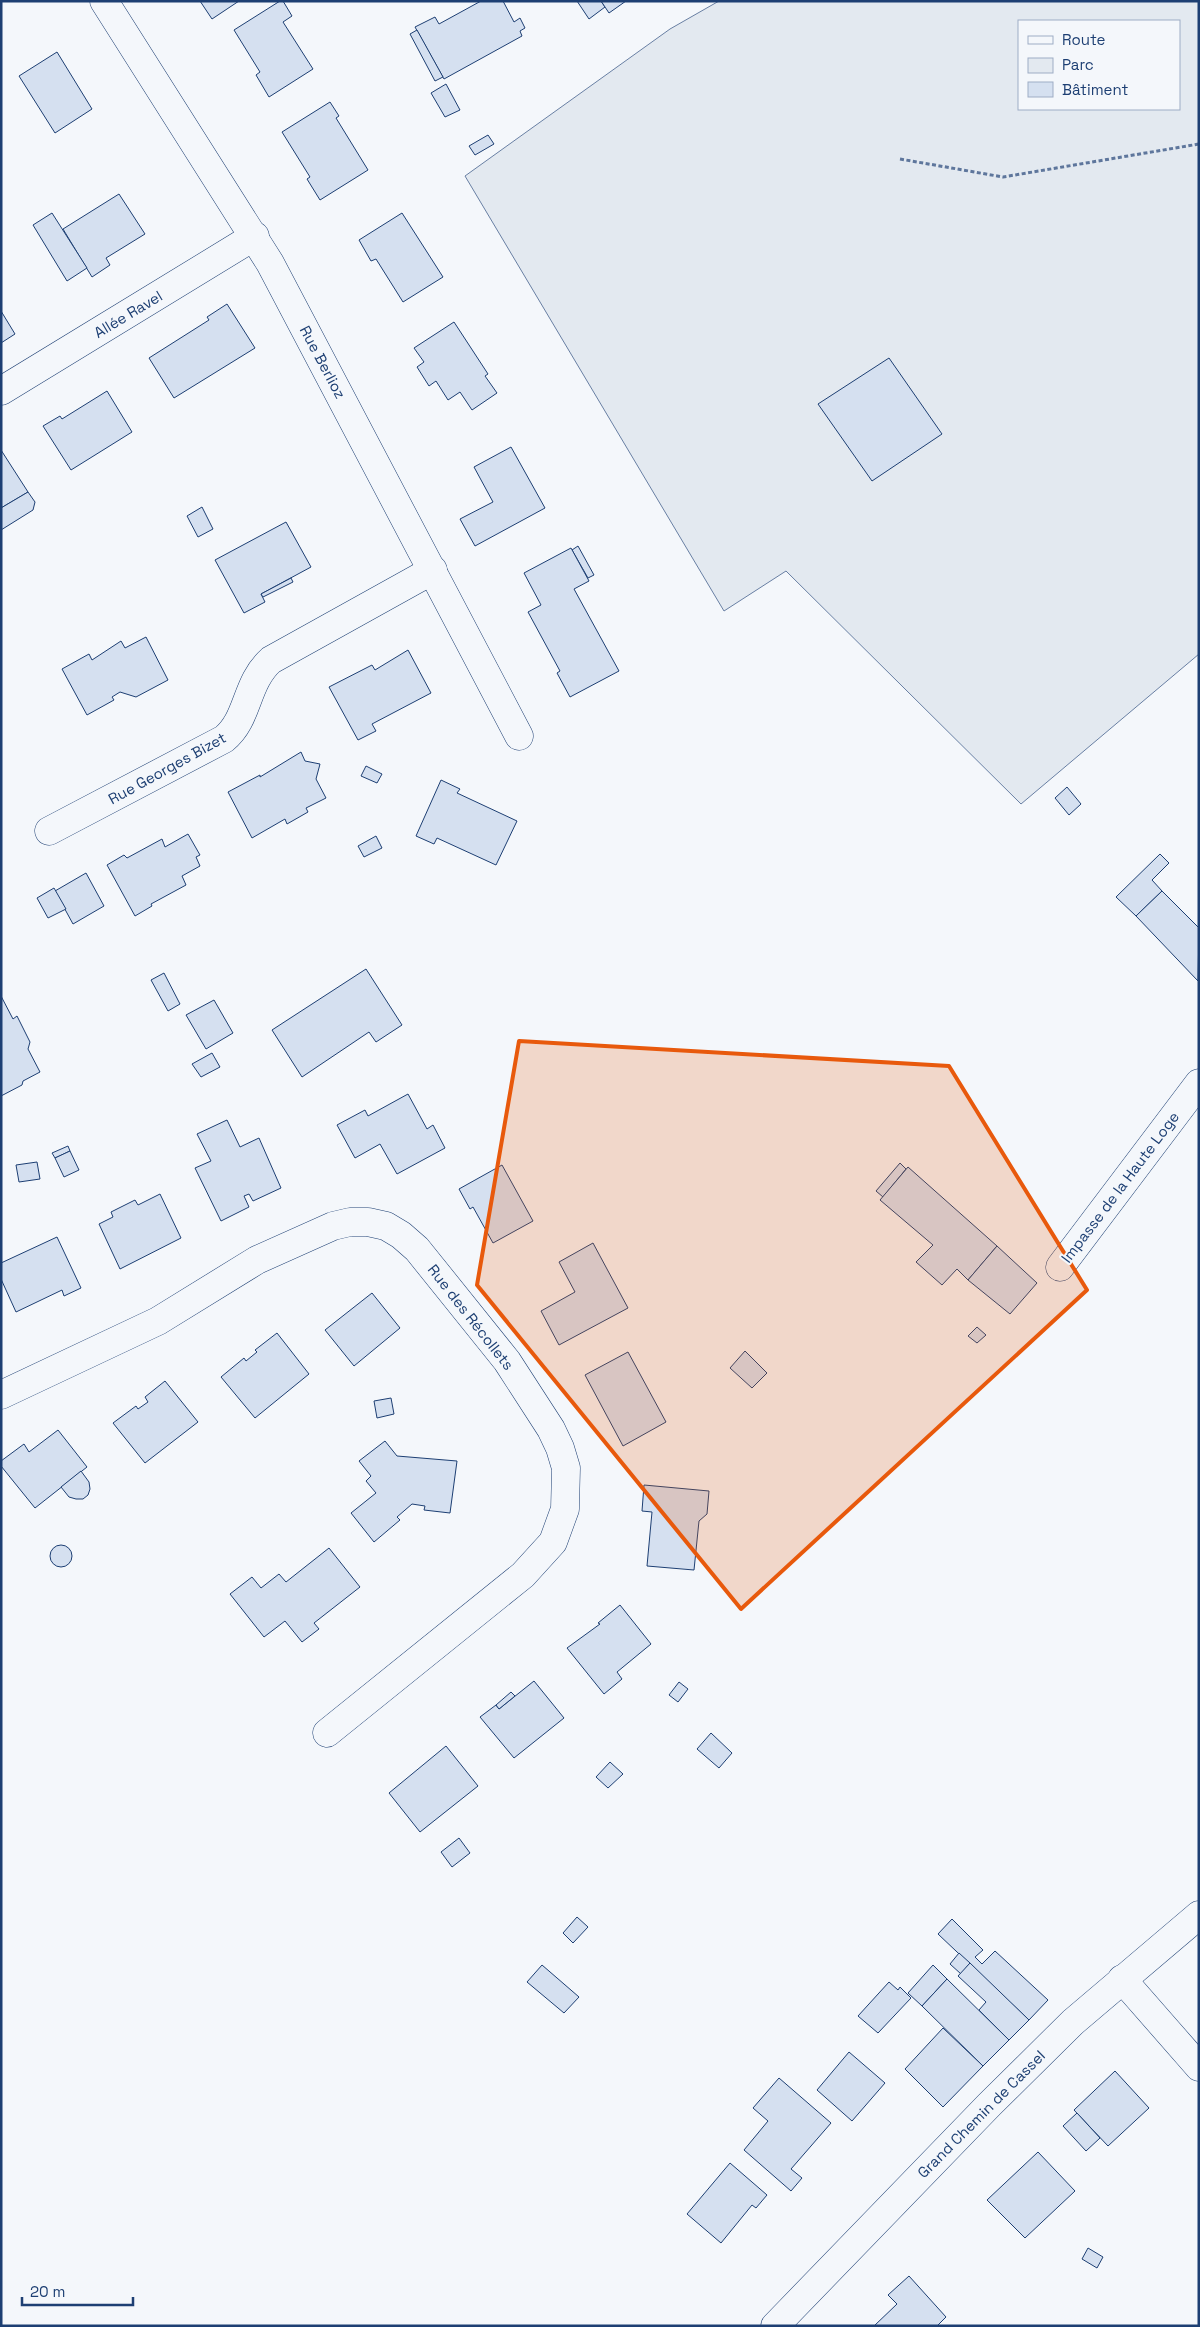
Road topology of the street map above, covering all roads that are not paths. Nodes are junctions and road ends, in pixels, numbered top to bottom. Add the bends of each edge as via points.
1 (104, 1) edge
2 (255, 236) junction
3 (1, 391) edge
4 (433, 570) junction
5 (519, 736) dead end
6 (50, 831) dead end
7 (1199, 1083) edge
8 (1060, 1268) dead end
9 (1, 1395) edge
10 (327, 1732) dead end
11 (1199, 1915) edge
12 (1122, 1979) junction
13 (1199, 2067) edge
14 (775, 2326) edge

1 - 2 street, Rue Berlioz
2 - 3 street, Allée Ravel
2 - 4 street, Rue Berlioz
4 - 5 street, Rue Berlioz
4 - 6 street, Rue Georges Bizet via 271,660 254,679 238,723 224,739
7 - 8 street, Impasse de la Haute Loge
9 - 10 street, Rue des Récollets via 158,1321 257,1260 327,1229 350,1222 368,1222 394,1230 417,1249 507,1361 551,1429 566,1468 565,1509 553,1542 523,1575
11 - 12 street, Grand Chemin de Cassel
12 - 13 street
12 - 14 street, Grand Chemin de Cassel via 1018,2075

